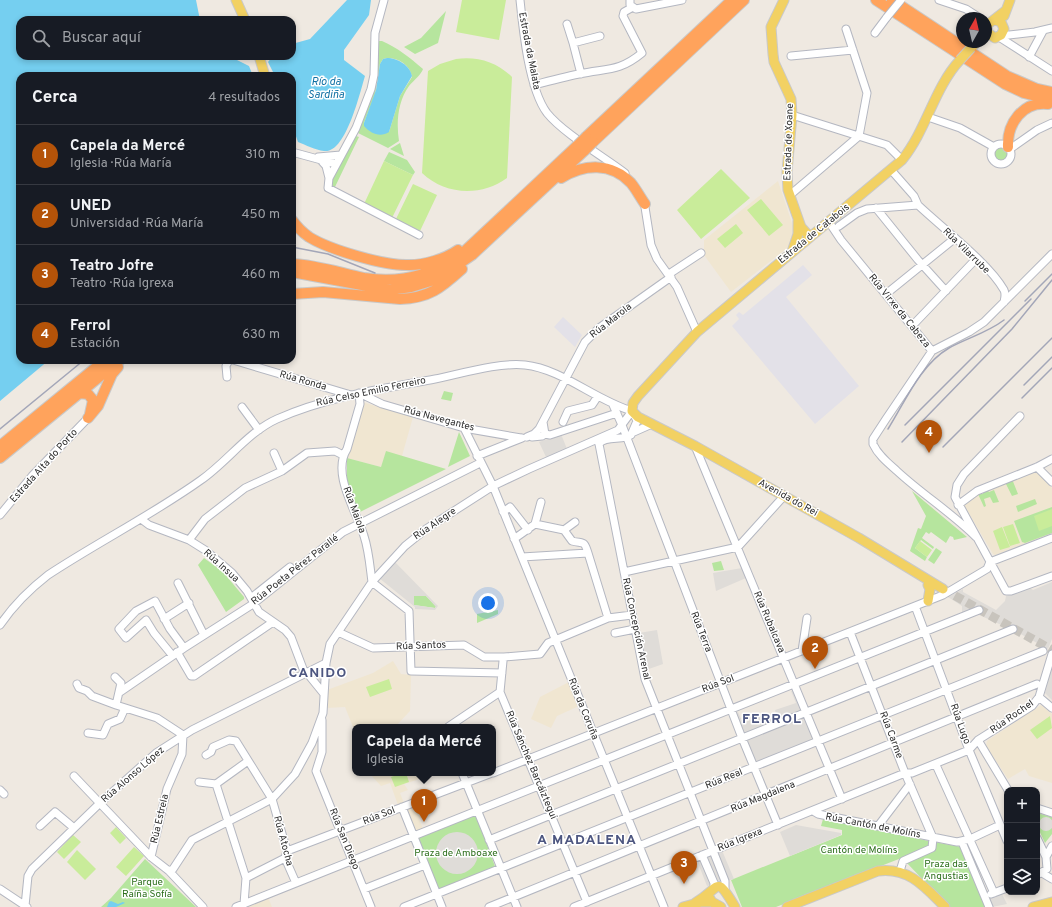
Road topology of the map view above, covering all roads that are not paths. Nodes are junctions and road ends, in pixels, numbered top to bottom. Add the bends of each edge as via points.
1 (236, 0) edge
2 (384, 0) edge
3 (520, 0) edge
4 (630, 0) edge
5 (682, 0) edge
6 (732, 0) edge
7 (744, 0) edge
8 (784, 0) edge
9 (876, 0) edge
10 (892, 0) edge
11 (901, 0) edge
12 (939, 0) edge
13 (1010, 0) edge
14 (633, 7) junction
15 (1005, 11) junction
16 (970, 12) edge
17 (243, 16) edge
18 (567, 24) dead end
19 (1003, 26) junction
20 (992, 27) edge
21 (992, 28) edge
22 (1052, 28) edge
23 (846, 29) dead end
24 (992, 30) edge
25 (992, 30) edge
26 (1042, 31) junction
27 (875, 33) dead end
28 (1013, 35) junction
29 (600, 36) dead end
30 (573, 44) junction
31 (971, 48) edge
32 (853, 50) junction
33 (791, 56) dead end
34 (1029, 57) junction
35 (260, 60) edge
36 (1052, 71) edge
37 (264, 72) edge
38 (581, 74) junction
39 (1014, 80) junction
40 (534, 85) junction
41 (1052, 89) edge
42 (1052, 92) edge
43 (1052, 100) edge
44 (1052, 104) edge
45 (792, 114) junction
46 (928, 117) junction
47 (1052, 123) edge
48 (859, 136) junction
49 (590, 140) junction
50 (581, 147) junction
51 (994, 148) junction
52 (1009, 148) junction
53 (296, 153) edge
54 (341, 156) junction
55 (318, 158) junction
56 (902, 160) junction
57 (336, 164) junction
58 (892, 171) junction
59 (329, 178) junction
60 (549, 184) junction
61 (790, 196) junction
62 (645, 204) junction
63 (918, 205) junction
64 (876, 208) junction
65 (840, 212) junction
66 (797, 218) junction
67 (495, 222) junction
68 (829, 222) junction
69 (296, 224) edge
70 (506, 224) junction
71 (839, 226) junction
72 (798, 234) junction
73 (419, 235) dead end
74 (954, 239) junction
75 (807, 240) junction
76 (841, 240) junction
77 (792, 252) junction
78 (701, 253) dead end
79 (1052, 254) edge
80 (976, 259) junction
81 (296, 264) edge
82 (923, 265) junction
83 (296, 273) edge
84 (670, 275) junction
85 (946, 291) junction
86 (296, 294) edge
87 (886, 294) junction
88 (1004, 302) junction
89 (912, 326) junction
90 (697, 332) junction
91 (932, 351) junction
92 (100, 364) edge
93 (116, 364) edge
94 (118, 364) edge
95 (227, 364) edge
96 (246, 364) edge
97 (227, 376) dead end
98 (565, 379) junction
99 (79, 393) junction
100 (359, 393) junction
101 (351, 395) junction
102 (598, 396) junction
103 (613, 405) junction
104 (242, 407) dead end
105 (632, 411) junction
106 (617, 413) junction
107 (1020, 416) dead end
108 (88, 418) junction
109 (563, 422) dead end
110 (652, 424) junction
111 (622, 425) junction
112 (464, 428) junction
113 (259, 430) junction
114 (541, 432) junction
115 (634, 432) junction
116 (524, 438) junction
117 (627, 438) junction
118 (596, 442) junction
119 (0, 446) edge
120 (694, 446) junction
121 (274, 453) dead end
122 (343, 454) junction
123 (0, 458) edge
124 (479, 459) junction
125 (1052, 459) edge
126 (1038, 467) junction
127 (282, 471) junction
128 (1052, 482) edge
129 (493, 486) junction
130 (784, 496) junction
131 (541, 502) dead end
132 (958, 504) junction
133 (503, 512) junction
134 (0, 515) edge
135 (952, 516) junction
136 (141, 519) junction
137 (358, 521) junction
138 (575, 522) dead end
139 (535, 524) junction
140 (528, 530) junction
141 (564, 530) junction
142 (976, 537) junction
143 (1052, 538) edge
144 (514, 539) junction
145 (189, 540) junction
146 (738, 547) junction
147 (588, 553) junction
148 (522, 557) junction
149 (892, 557) junction
150 (674, 561) junction
151 (990, 562) junction
152 (990, 570) junction
153 (624, 572) junction
154 (1052, 576) edge
155 (178, 582) dead end
156 (372, 582) junction
157 (928, 585) junction
158 (943, 592) junction
159 (252, 601) junction
160 (928, 601) junction
161 (189, 603) junction
162 (916, 606) junction
163 (979, 610) dead end
164 (632, 615) junction
165 (608, 618) junction
166 (807, 618) dead end
167 (164, 619) junction
168 (273, 622) junction
169 (0, 625) edge
170 (170, 629) junction
171 (635, 629) junction
172 (1014, 629) dead end
173 (925, 631) junction
174 (338, 632) junction
175 (850, 632) junction
176 (615, 633) dead end
177 (204, 635) junction
178 (158, 636) junction
179 (554, 641) junction
180 (411, 646) junction
181 (184, 648) junction
182 (802, 651) junction
183 (1044, 651) dead end
184 (175, 654) junction
185 (1052, 654) edge
186 (504, 657) junction
187 (860, 657) junction
188 (784, 659) junction
189 (936, 660) junction
190 (326, 663) junction
191 (502, 673) junction
192 (306, 674) junction
193 (115, 677) dead end
194 (721, 683) junction
195 (794, 683) junction
196 (77, 684) dead end
197 (1037, 684) dead end
198 (872, 687) junction
199 (947, 690) junction
200 (120, 692) junction
201 (500, 692) junction
202 (324, 694) junction
203 (1038, 697) junction
204 (116, 705) junction
205 (125, 708) junction
206 (655, 708) junction
207 (1052, 708) edge
208 (731, 709) junction
209 (323, 713) junction
210 (806, 713) junction
211 (883, 715) junction
212 (958, 717) junction
213 (452, 724) edge
214 (88, 733) dead end
215 (594, 734) junction
216 (183, 735) junction
217 (666, 735) junction
218 (742, 738) junction
219 (978, 740) junction
220 (818, 741) junction
221 (894, 744) junction
222 (970, 750) junction
223 (206, 755) dead end
224 (529, 759) junction
225 (604, 760) junction
226 (248, 761) junction
227 (678, 764) junction
228 (936, 765) junction
229 (754, 767) junction
230 (830, 770) junction
231 (496, 772) edge
232 (906, 773) junction
233 (74, 776) dead end
234 (463, 776) edge
235 (485, 776) edge
236 (199, 782) dead end
237 (466, 783) junction
238 (216, 784) junction
239 (910, 784) junction
240 (540, 786) junction
241 (1006, 787) edge
242 (615, 789) junction
243 (690, 793) junction
244 (766, 796) junction
245 (272, 799) junction
246 (842, 799) junction
247 (99, 804) junction
248 (402, 807) junction
249 (1040, 809) edge
250 (477, 811) junction
251 (813, 811) junction
252 (1052, 813) edge
253 (552, 814) junction
254 (627, 818) junction
255 (702, 821) junction
256 (227, 822) junction
257 (778, 825) junction
258 (1000, 825) junction
259 (40, 826) dead end
260 (878, 826) junction
261 (74, 828) junction
262 (341, 831) junction
263 (1004, 834) edge
264 (414, 836) junction
265 (933, 838) junction
266 (970, 839) junction
267 (489, 840) junction
268 (962, 842) junction
269 (564, 843) junction
270 (1040, 843) edge
271 (1052, 846) edge
272 (639, 847) junction
273 (713, 851) junction
274 (286, 854) junction
275 (702, 855) junction
276 (151, 857) junction
277 (1049, 859) edge
278 (352, 860) junction
279 (425, 865) junction
280 (501, 868) junction
281 (169, 871) junction
282 (900, 871) junction
283 (576, 872) junction
284 (1042, 872) edge
285 (651, 876) junction
286 (246, 878) junction
287 (1052, 879) edge
288 (296, 883) junction
289 (0, 889) edge
290 (364, 889) junction
291 (1004, 889) edge
292 (712, 890) junction
293 (726, 891) junction
294 (994, 893) junction
295 (436, 894) junction
296 (985, 897) junction
297 (513, 898) junction
298 (587, 902) junction
299 (1052, 902) edge
300 (695, 903) junction
301 (244, 904) junction
302 (717, 905) edge
303 (26, 906) edge
304 (203, 907) edge
305 (236, 907) edge
306 (371, 907) edge
307 (404, 907) edge
308 (442, 907) edge
309 (489, 907) edge
310 (516, 907) edge
311 (574, 907) edge
312 (664, 907) edge
313 (683, 907) edge
314 (735, 907) edge
315 (787, 907) edge
316 (945, 907) edge
317 (988, 907) edge
318 (1033, 907) edge

1 - 17 main road
2 - 54 street via 375,33 372,85 361,117
3 - 40 street, Estrada da Malata
4 - 14 street
5 - 14 street via 636,9
6 - 49 highway
7 - 49 highway
8 - 45 main road, Estrada de Xoane via 772,22 771,33 774,62 790,94
9 - 43 highway via 1005,84 1024,93
10 - 39 highway
11 - 27 street, bridge
12 - 16 street
13 - 15 main road
14 - 38 street via 624,12 623,16 642,53 629,64 613,70
15 - 19 main road
15 - 20 main road
18 - 30 street
19 - 21 main road via 1001,22
19 - 28 street
22 - 26 street
23 - 32 street
24 - 28 street
25 - 34 street
26 - 28 street
26 - 34 street
29 - 30 street
30 - 38 street
31 - 46 main road, Estrada de Catabois, bridge via 946,78
32 - 33 street
32 - 48 street via 867,93
34 - 36 street
35 - 37 main road
38 - 40 street
39 - 41 highway
39 - 42 highway
40 - 62 street, Estrada da Malata via 540,101 552,118 632,178 641,191
44 - 52 highway via 1034,104 1021,112 1011,128
45 - 48 street
45 - 61 main road, Estrada de Xoane via 787,172
46 - 51 street via 960,128
46 - 56 main road, Estrada de Catabois via 919,136
47 - 52 street
48 - 56 street via 887,145
48 - 61 street
49 - 50 highway, bridge
50 - 60 highway
50 - 67 highway
51 - 52 street via 1002,144
51 - 52 street via 992,157 999,164 1008,161 1011,155
53 - 55 street
54 - 55 street
54 - 57 street
55 - 57 street
55 - 59 street via 326,166
56 - 58 main road, Estrada de Catabois
57 - 59 street
58 - 63 street, Rúa Vilarrube via 914,196
58 - 65 main road, Estrada de Catabois
59 - 73 street via 329,190
60 - 62 highway via 582,168 598,166 620,174 632,185
60 - 70 highway
61 - 66 main road, Estrada de Xoane
62 - 84 street via 651,245 657,259
63 - 64 street
63 - 74 street, Rúa Vilarrube
64 - 71 street via 857,213
64 - 82 street
65 - 68 main road, Estrada de Catabois
65 - 71 street
66 - 72 main road
66 - 75 main road
67 - 69 highway via 456,251 426,263 409,265 384,262 328,245 305,234
67 - 81 highway via 454,260 411,278 364,278
68 - 75 main road, Estrada de Catabois
68 - 76 street, Rúa Virxe da Cabeza
70 - 83 highway via 456,268 436,279 411,287 389,290
70 - 86 highway via 444,286 422,297 400,300 323,292
71 - 76 street
72 - 75 main road
72 - 77 main road
74 - 80 street, Rúa Vilarrube
74 - 82 street
75 - 77 main road, Estrada de Catabois
76 - 87 street, Rúa Virxe da Cabeza
77 - 90 main road, Estrada de Catabois
78 - 84 street, Rúa Marola
79 - 88 street
80 - 85 street
80 - 88 street, Rúa Vilarrube via 1004,290
82 - 85 street
82 - 87 street
84 - 90 street
84 - 98 street, Rúa Marola via 599,328 585,342
85 - 89 street
87 - 89 street, Rúa Virxe da Cabeza
88 - 91 street via 970,332
89 - 91 street, Rúa Virxe da Cabeza
90 - 105 main road, Estrada de Catabois via 638,396 633,403
91 - 135 street, Rúa Virxe da Cabeza via 872,444 911,484
92 - 119 highway
93 - 99 highway
94 - 108 highway via 98,406
95 - 97 street
96 - 101 street, Rúa Ronda
98 - 100 street, Rúa Celso Emilio Ferreiro via 551,371 513,364
98 - 102 street, Rúa Celso Emilio Ferreiro
98 - 114 street, Rúa Marola via 543,422
99 - 108 highway via 88,394 93,400
99 - 123 highway
100 - 101 street, Rúa Celso Emilio Ferreiro
100 - 112 street, Rúa Navegantes via 382,404
100 - 122 street, Rúa Maiola via 360,404 347,449
101 - 113 street, Rúa Celso Emilio Ferreiro via 320,402
102 - 103 street, Rúa Celso Emilio Ferreiro
102 - 109 street via 592,405 568,411
103 - 105 street, Rúa Celso Emilio Ferreiro
103 - 106 street
104 - 113 street
105 - 110 main road, Avenida do Rei
105 - 111 street
105 - 115 street via 637,421
106 - 111 street
106 - 114 street, Rúa Navegantes via 550,435
107 - 132 street via 964,474 954,490
108 - 134 street, Estrada Alta do Porto via 32,476
110 - 115 street
110 - 120 main road, Avenida do Rei
111 - 117 street, Rúa Terra
111 - 118 street, Rúa Alegre
112 - 116 street, Rúa Navegantes
112 - 124 street, Rúa da Coruña
113 - 136 street, Rúa Celso Emilio Ferreiro via 206,477
114 - 116 street, Rúa Navegantes
115 - 117 street
116 - 124 street, Rúa Navegantes
117 - 118 street
117 - 150 street, Rúa Terra
118 - 129 street, Rúa Alegre
118 - 153 street, Rúa Concepción Arenal
120 - 130 main road, Avenida do Rei
120 - 146 street, Rúa Rubalcava
121 - 127 street
122 - 127 street via 335,451 307,453
122 - 137 street, Rúa Maiola via 342,468 346,491
124 - 129 street, Rúa da Coruña
124 - 137 street, Rúa Poeta Pérez Parallé
125 - 126 street
126 - 128 street
126 - 132 street via 982,489
127 - 145 street via 245,488 205,519
129 - 133 street, Rúa da Coruña
129 - 156 street, Rúa Alegre via 404,546
130 - 146 street
130 - 149 main road, Avenida do Rei
131 - 139 street
132 - 135 street via 958,512
132 - 142 street
133 - 140 street via 510,508
133 - 144 street, Rúa da Coruña
135 - 142 street
136 - 145 street, Rúa Insua via 148,525
136 - 169 street, Rúa Celso Emilio Ferreiro via 48,575 23,598
137 - 156 street, Rúa Maiola via 364,536
137 - 159 street, Rúa Poeta Pérez Parallé
138 - 141 street
139 - 140 street
139 - 141 street
140 - 144 street
141 - 147 street via 572,541 585,544
142 - 151 street
143 - 151 street
144 - 148 street, Rúa da Coruña
145 - 159 street, Rúa Insua via 232,573
146 - 150 street
146 - 188 street, Rúa Rubalcava
147 - 148 street
147 - 165 street
148 - 179 street, Rúa da Coruña
149 - 157 main road via 898,566
149 - 158 main road, Avenida do Rei
150 - 153 street
150 - 194 street, Rúa Terra
151 - 152 street
152 - 154 street via 1007,591
152 - 158 street, Rúa Sol
153 - 164 street, Rúa Concepción Arenal
155 - 161 street
156 - 174 street, Rúa Alegre
156 - 180 street via 410,611
157 - 158 main road
157 - 160 main road
158 - 160 street, Rúa Sol
159 - 168 street, Rúa Insua via 259,612
159 - 177 street, Rúa Poeta Pérez Parallé
160 - 162 street, Rúa Sol
161 - 167 street
161 - 177 street
162 - 173 street, Rúa Lugo
162 - 175 street, Rúa Sol
163 - 173 street
164 - 165 street, Rúa Santos
164 - 171 street, Rúa Concepción Arenal
165 - 179 street, Rúa Santos
166 - 182 street
167 - 170 street
167 - 178 street via 155,601 136,611 119,629 126,638 146,620
168 - 184 street via 194,676 191,676
168 - 192 street, Rúa Insua via 285,630 295,643
170 - 178 street
170 - 181 street
171 - 176 street
171 - 206 street, Rúa Concepción Arenal via 645,679
172 - 189 street
173 - 187 street
173 - 189 street, Rúa Lugo
174 - 180 street, Rúa Santos via 373,648
174 - 190 street, Rúa Alegre via 330,644
175 - 182 street, Rúa Sol
175 - 187 street, Rúa Carme
177 - 181 street, Rúa Poeta Pérez Parallé
178 - 184 street
179 - 186 street, Rúa Santos via 548,643 540,654
179 - 215 street, Rúa da Coruña
180 - 186 street, Rúa Santos via 464,645 484,657
180 - 191 street via 411,671
181 - 184 street, Rúa Poeta Pérez Parallé
182 - 188 street, Rúa Sol
183 - 199 street, Rúa Real
184 - 200 street, Rúa Poeta Pérez Parallé
185 - 203 street, Rúa Rochel
186 - 191 street, Rúa Sánchez Barcáiztegui
187 - 195 street
187 - 198 street, Rúa Carme
188 - 194 street, Rúa Sol
188 - 195 street, Rúa Rubalcava
189 - 198 street
189 - 199 street, Rúa Lugo
190 - 192 street, Rúa Alonso López
190 - 202 street, Rúa Alegre
191 - 201 street, Rúa Sánchez Barcáiztegui
192 - 202 street
192 - 216 street, Rúa Alonso López
193 - 200 street via 122,683
194 - 206 street, Rúa Sol
194 - 208 street, Rúa Terra
195 - 208 street
195 - 210 street, Rúa Rubalcava
196 - 204 street via 92,696
197 - 212 street, Rúa Magdalena
198 - 210 street
198 - 211 street, Rúa Carme
199 - 211 street, Rúa Real
199 - 212 street, Rúa Lugo
200 - 204 street
201 - 213 street
201 - 224 street, Rúa Sánchez Barcáiztegui
202 - 209 street
203 - 207 street
203 - 219 street, Rúa Rochel via 1032,706
204 - 205 street
205 - 214 street via 120,719 108,724 103,735
205 - 216 street via 157,718
206 - 215 street, Rúa Sol
206 - 217 street, Rúa Concepción Arenal
208 - 217 street
208 - 218 street, Rúa Terra
209 - 245 street via 312,743 295,774
209 - 262 street, Rúa San Diego via 322,752 316,770
210 - 218 street
210 - 220 street, Rúa Rubalcava
211 - 220 street, Rúa Real
211 - 221 street, Rúa Carme
212 - 221 street, Rúa Magdalena
212 - 222 street, Rúa Lugo
215 - 224 street, Rúa Sol
215 - 225 street, Rúa da Coruña
216 - 247 street, Rúa Alonso López via 156,753
216 - 276 street, Rúa Estrela via 182,754 167,789
217 - 225 street
217 - 227 street, Rúa Concepción Arenal
218 - 227 street
218 - 229 street, Rúa Terra
219 - 222 street, Rúa Rochel
219 - 241 street
220 - 229 street, Rúa Real
220 - 230 street, Rúa Rubalcava
221 - 230 street, Rúa Magdalena
221 - 232 street, Rúa Carme
222 - 228 street, Rúa Igrexa
222 - 258 street, Rúa Lugo
223 - 226 street, Rúa Atocha via 213,747 233,740
224 - 231 street, Rúa Sol
224 - 240 street, Rúa Sánchez Barcáiztegui
225 - 240 street
225 - 242 street, Rúa da Coruña
226 - 238 street
226 - 245 street, Rúa Atocha
227 - 242 street
227 - 243 street, Rúa Concepción Arenal
228 - 232 street, Rúa Igrexa via 912,774
228 - 266 street
229 - 243 street, Rúa Real
229 - 244 street, Rúa Terra
230 - 244 street, Rúa Magdalena
230 - 246 street, Rúa Rubalcava
232 - 239 street, Rúa Carme
232 - 246 street, Rúa Igrexa
233 - 247 street
234 - 237 street
235 - 237 street, Rúa Sol
236 - 238 street
237 - 248 street, Rúa Sol
237 - 250 street
238 - 256 street
239 - 260 street
239 - 265 street, Rúa Carme
240 - 250 street
240 - 253 street, Rúa Sánchez Barcáiztegui
242 - 253 street
242 - 254 street, Rúa da Coruña
243 - 254 street, Rúa Real
243 - 255 street, Rúa Concepción Arenal
244 - 255 street, Rúa Magdalena
244 - 257 street, Rúa Terra
245 - 256 street
245 - 274 street, Rúa Atocha
246 - 251 street, Rúa Igrexa
247 - 261 street, Rúa Alonso López
247 - 276 street
248 - 262 street, Rúa Sol
248 - 264 street
249 - 252 street
250 - 264 street
250 - 267 street
251 - 257 street, Rúa Igrexa
251 - 260 street, Rúa Cantón de Molíns
253 - 267 street
253 - 269 street, Rúa Sánchez Barcáiztegui
254 - 269 street, Rúa Real
254 - 272 street, Rúa da Coruña
255 - 272 street, Rúa Magdalena
255 - 273 street, Rúa Concepción Arenal
256 - 281 street via 192,840 173,870
256 - 286 street
257 - 273 street, Rúa Igrexa
258 - 263 street, Rúa Lugo
258 - 266 street
259 - 261 street via 55,812
260 - 265 street, Rúa Cantón de Molíns
261 - 303 street, Rúa Alonso López via 32,869 28,876
262 - 274 street, Rúa Sol
262 - 278 street, Rúa San Diego
264 - 278 street
264 - 279 street
265 - 268 street
265 - 282 street via 932,848 903,861
266 - 268 street
266 - 294 street
267 - 280 street
268 - 296 street
269 - 280 street, Rúa Real
269 - 283 street, Rúa Sánchez Barcáiztegui
270 - 277 street
271 - 277 street
272 - 283 street, Rúa Magdalena
272 - 285 street, Rúa da Coruña
273 - 275 street, Rúa Igrexa
273 - 293 street, Rúa Concepción Arenal
274 - 286 street, Rúa Sol
274 - 288 street, Rúa Atocha
275 - 285 street, Rúa Igrexa
275 - 292 street via 714,882
276 - 281 street, Rúa Estrela
277 - 284 street
278 - 288 street
278 - 290 street, Rúa San Diego
279 - 290 street
279 - 295 street
280 - 295 street, Rúa Real
280 - 297 street
281 - 304 street, Rúa Estrela
282 - 315 main road via 878,871
282 - 316 main road via 920,881
283 - 297 street, Rúa Magdalena
283 - 298 street, Rúa Sánchez Barcáiztegui
284 - 287 street
285 - 298 street, Rúa Igrexa
285 - 312 street, Rúa da Coruña
286 - 301 street
288 - 301 street
289 - 303 street
290 - 306 street, Rúa San Diego
291 - 294 street
292 - 293 main road via 720,886
292 - 300 main road
292 - 302 main road
293 - 302 main road via 726,901
293 - 314 main road
294 - 296 street
295 - 307 street, Rúa Real
295 - 308 street
296 - 317 street
297 - 309 street, Rúa Magdalena
297 - 310 street
298 - 311 street, Rúa Igrexa
299 - 318 main road
300 - 302 main road
300 - 313 main road
301 - 305 street

